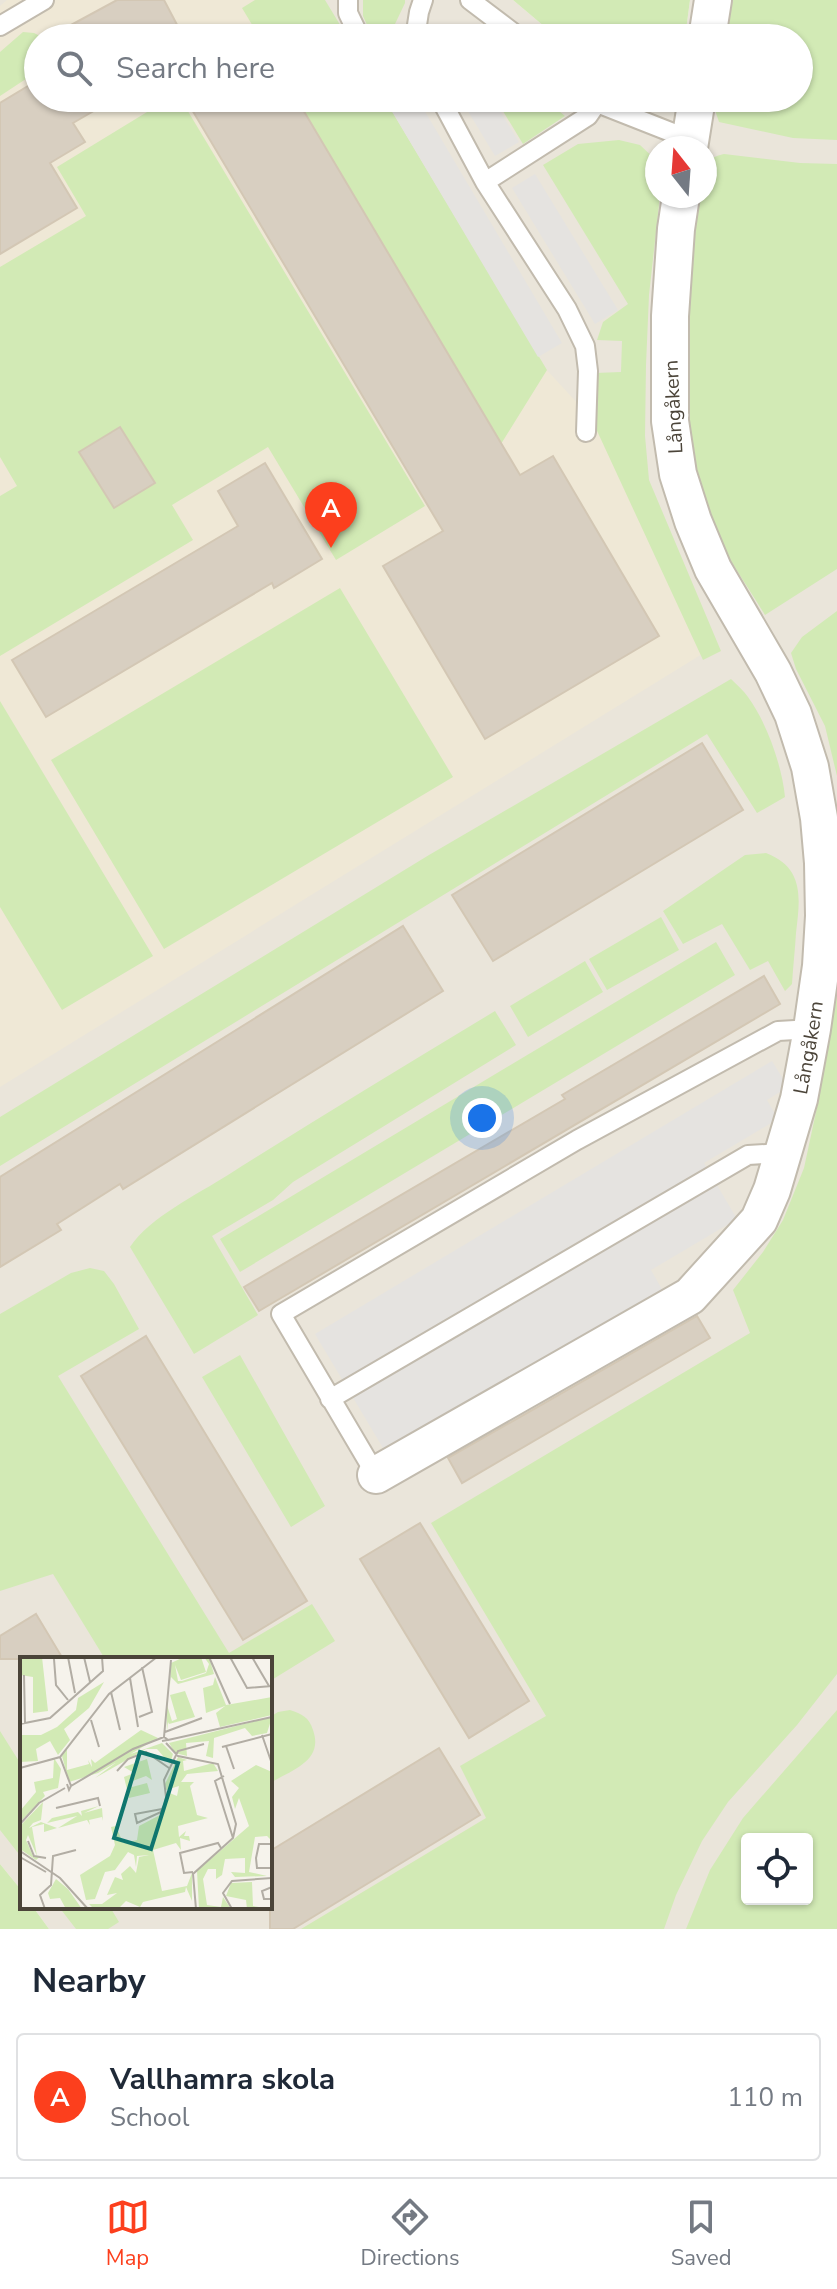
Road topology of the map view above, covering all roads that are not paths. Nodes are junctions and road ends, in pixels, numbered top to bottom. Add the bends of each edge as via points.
1 (44, 0) edge
2 (348, 0) edge
3 (423, 0) edge
4 (470, 0) edge
5 (713, 0) edge
6 (353, 24) edge
7 (417, 24) edge
8 (502, 24) edge
9 (709, 24) edge
10 (0, 26) edge
11 (448, 112) edge
12 (590, 112) edge
13 (621, 112) edge
14 (695, 112) edge
15 (673, 136) edge
16 (691, 136) edge
17 (485, 182) junction
18 (679, 208) edge
19 (586, 432) dead end
20 (812, 1029) junction
21 (784, 1153) junction
22 (330, 1399) junction
23 (376, 1475) joint

1 - 10 lane
2 - 6 lane
3 - 7 lane
4 - 8 lane
5 - 9 street
11 - 17 lane
12 - 17 lane
13 - 15 lane
14 - 16 street
17 - 19 lane via 585,346
18 - 20 street, Långåkern via 670,316 670,421 678,474 713,569 773,672 810,767 822,848 824,916
20 - 21 street, Långåkern
20 - 22 lane via 778,1031 577,1140 281,1314
21 - 22 lane via 748,1155
21 - 23 street, Långåkern via 759,1220 690,1296
22 - 23 lane

